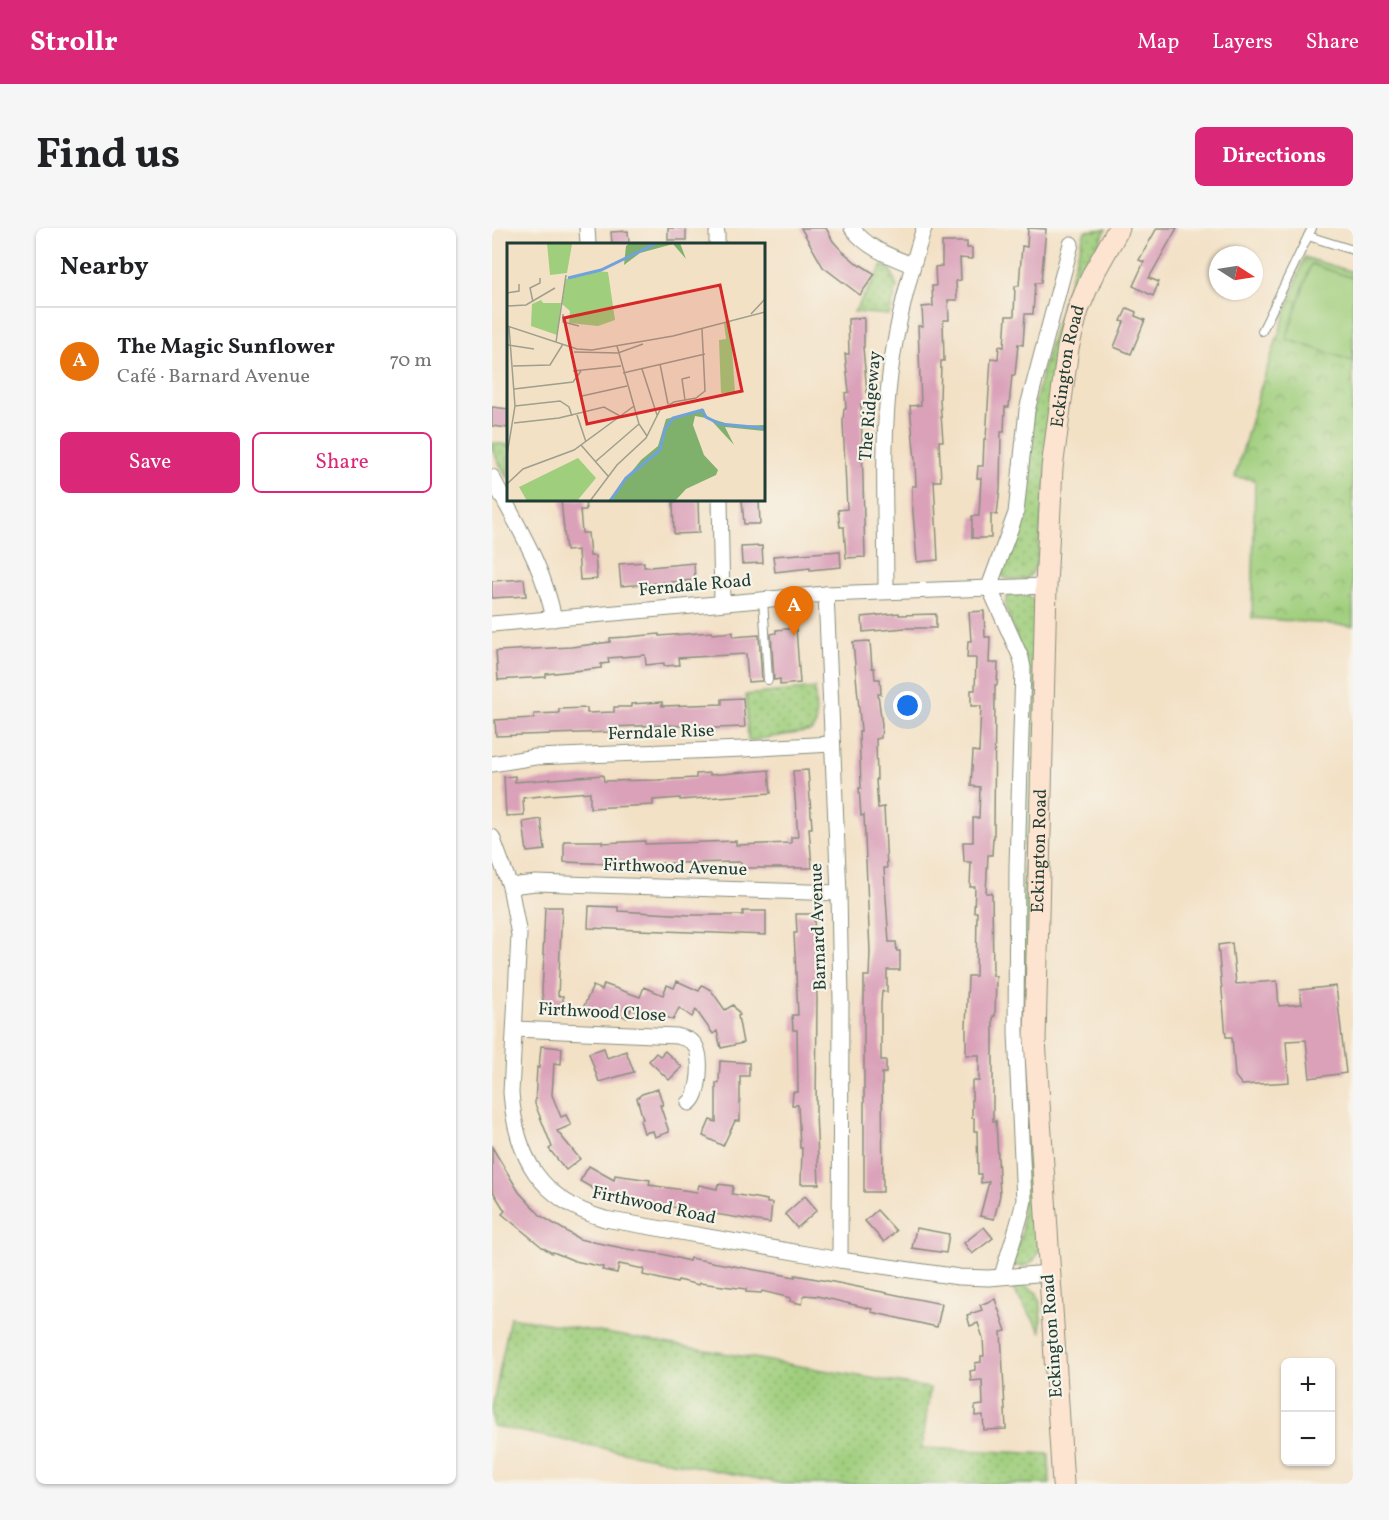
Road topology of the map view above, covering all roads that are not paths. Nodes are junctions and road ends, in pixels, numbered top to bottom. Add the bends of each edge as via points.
1 (587, 228) edge
2 (852, 228) edge
3 (924, 228) edge
4 (1119, 228) edge
5 (1310, 232) edge
6 (588, 243) edge
7 (1071, 244) dead end
8 (1353, 250) edge
9 (912, 266) junction
10 (1262, 331) dead end
11 (492, 477) edge
12 (506, 498) edge
13 (507, 501) edge
14 (720, 501) edge
15 (1046, 586) junction
16 (989, 587) junction
17 (886, 591) junction
18 (826, 594) junction
19 (763, 599) junction
20 (722, 602) junction
21 (554, 619) junction
22 (492, 624) edge
23 (768, 680) dead end
24 (832, 744) junction
25 (492, 764) edge
26 (492, 837) edge
27 (510, 886) junction
28 (839, 893) junction
29 (515, 1029) junction
30 (689, 1103) dead end
31 (840, 1260) junction
32 (1049, 1273) junction
33 (1002, 1275) junction
34 (1063, 1484) edge

1 - 6 street
2 - 9 street via 875,250
3 - 9 street, The Ridgeway
4 - 15 main road, Eckington Road via 1092,276 1068,348 1052,468
5 - 8 lane
5 - 10 lane
7 - 16 street, Eckington Road via 1027,410 1016,513
9 - 17 street, The Ridgeway via 895,343 888,402
11 - 12 street
13 - 21 street via 541,571
14 - 20 street
15 - 16 street, Ferndale Road
15 - 32 main road, Eckington Road via 1035,1039
16 - 17 street, Ferndale Road
16 - 33 street, Eckington Road via 1023,668 1016,1033 1024,1200
17 - 18 street, Ferndale Road
18 - 19 street, Ferndale Road
18 - 24 street, Barnard Avenue
19 - 20 street, Ferndale Road
19 - 23 lane
20 - 21 street, Ferndale Road
21 - 22 street, Ferndale Road
24 - 25 street, Ferndale Rise via 535,757
24 - 28 street, Barnard Avenue
26 - 27 street, Firthwood Road
27 - 28 street, Firthwood Avenue via 536,883
27 - 29 street, Firthwood Road via 519,935
28 - 31 street, Barnard Avenue
29 - 30 street, Firthwood Close via 687,1039 694,1044 699,1059 697,1091
29 - 31 street, Firthwood Road via 511,1093 516,1133 531,1166 567,1204 605,1219
31 - 33 street, Firthwood Road via 959,1278
32 - 33 street, Firthwood Road
32 - 34 main road, Eckington Road

